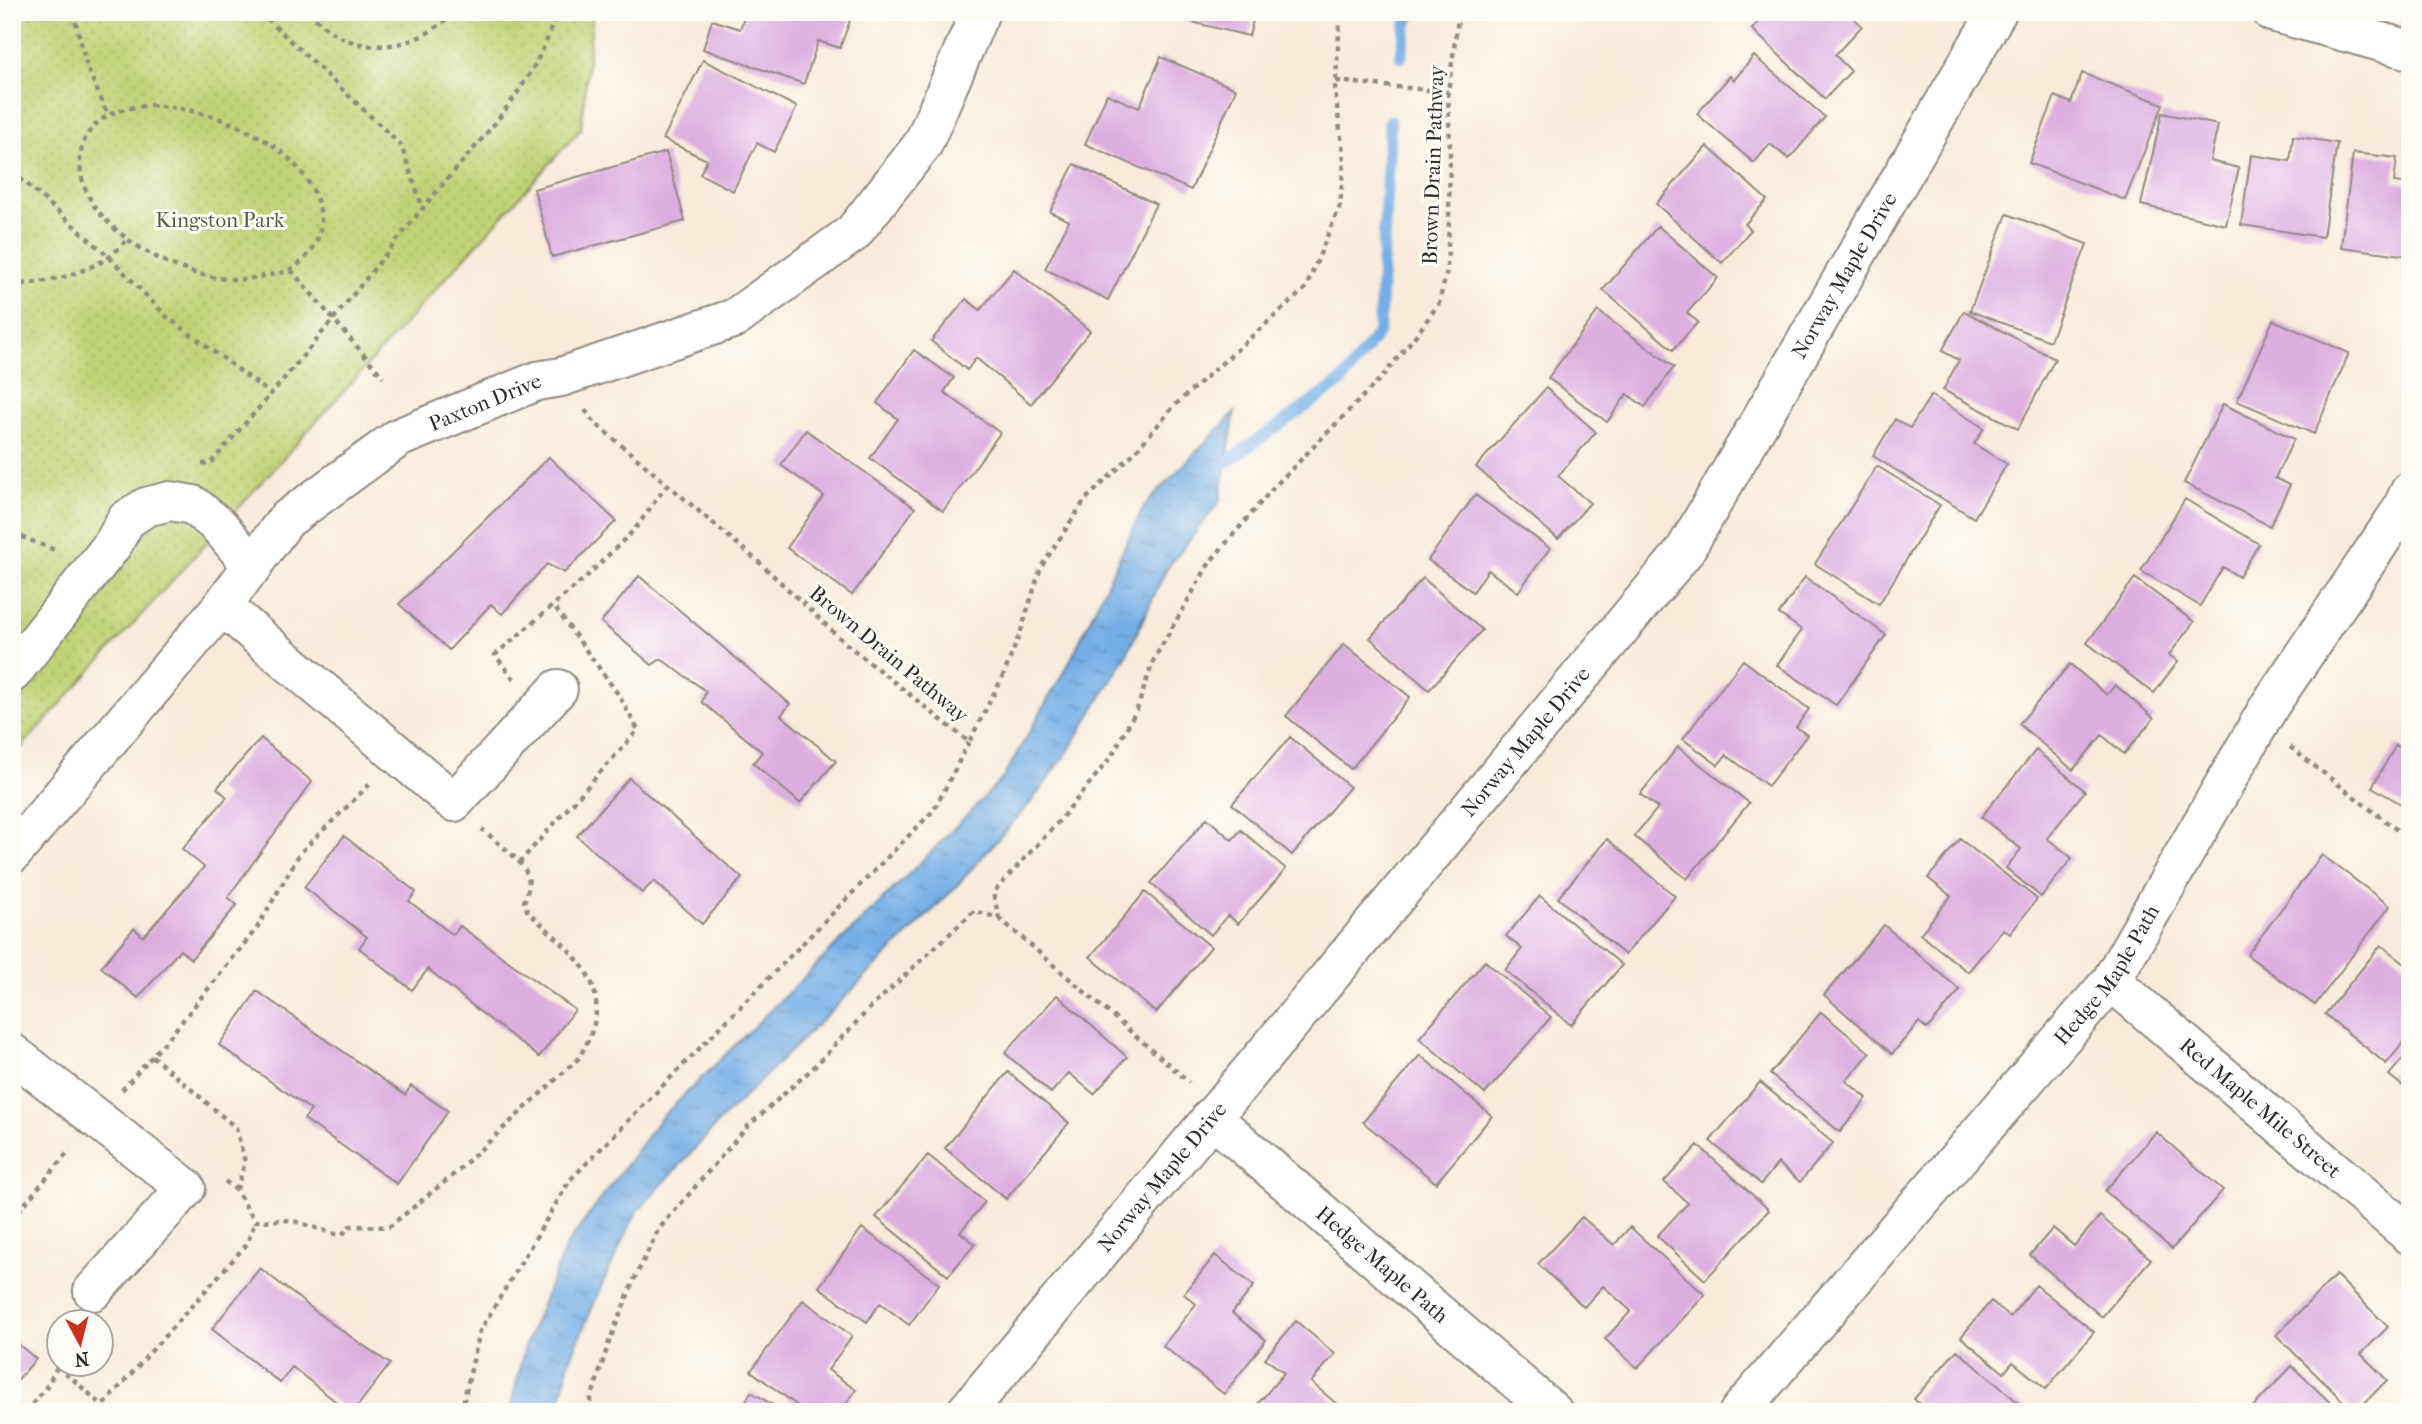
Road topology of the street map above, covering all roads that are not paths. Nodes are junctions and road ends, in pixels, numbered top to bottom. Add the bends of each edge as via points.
1 (980, 12) edge
2 (1997, 12) edge
3 (2272, 12) edge
4 (2410, 50) edge
5 (2410, 491) edge
6 (253, 567) junction
7 (222, 606) junction
8 (12, 673) edge
9 (548, 700) road end
10 (12, 854) edge
11 (2111, 981) junction
12 (12, 1053) edge
13 (1215, 1113) junction
14 (2410, 1235) edge
15 (93, 1291) dead end
16 (966, 1412) edge
17 (1553, 1412) edge
18 (1739, 1412) edge

1 - 6 street, Paxton Drive via 923,144 853,233 735,318 537,381 398,438 286,520
2 - 13 street, Norway Maple Drive via 1684,552
3 - 4 street
5 - 11 street, Hedge Maple Path via 2260,722
6 - 7 street, Paxton Drive
6 - 8 street via 219,526 192,505 170,501 146,507 127,520
7 - 9 street via 454,802
7 - 10 street, Paxton Drive
11 - 14 street, Red Maple Mile Street
11 - 18 street, Hedge Maple Path
12 - 15 street via 186,1188
13 - 16 street, Norway Maple Drive
13 - 17 street, Hedge Maple Path

